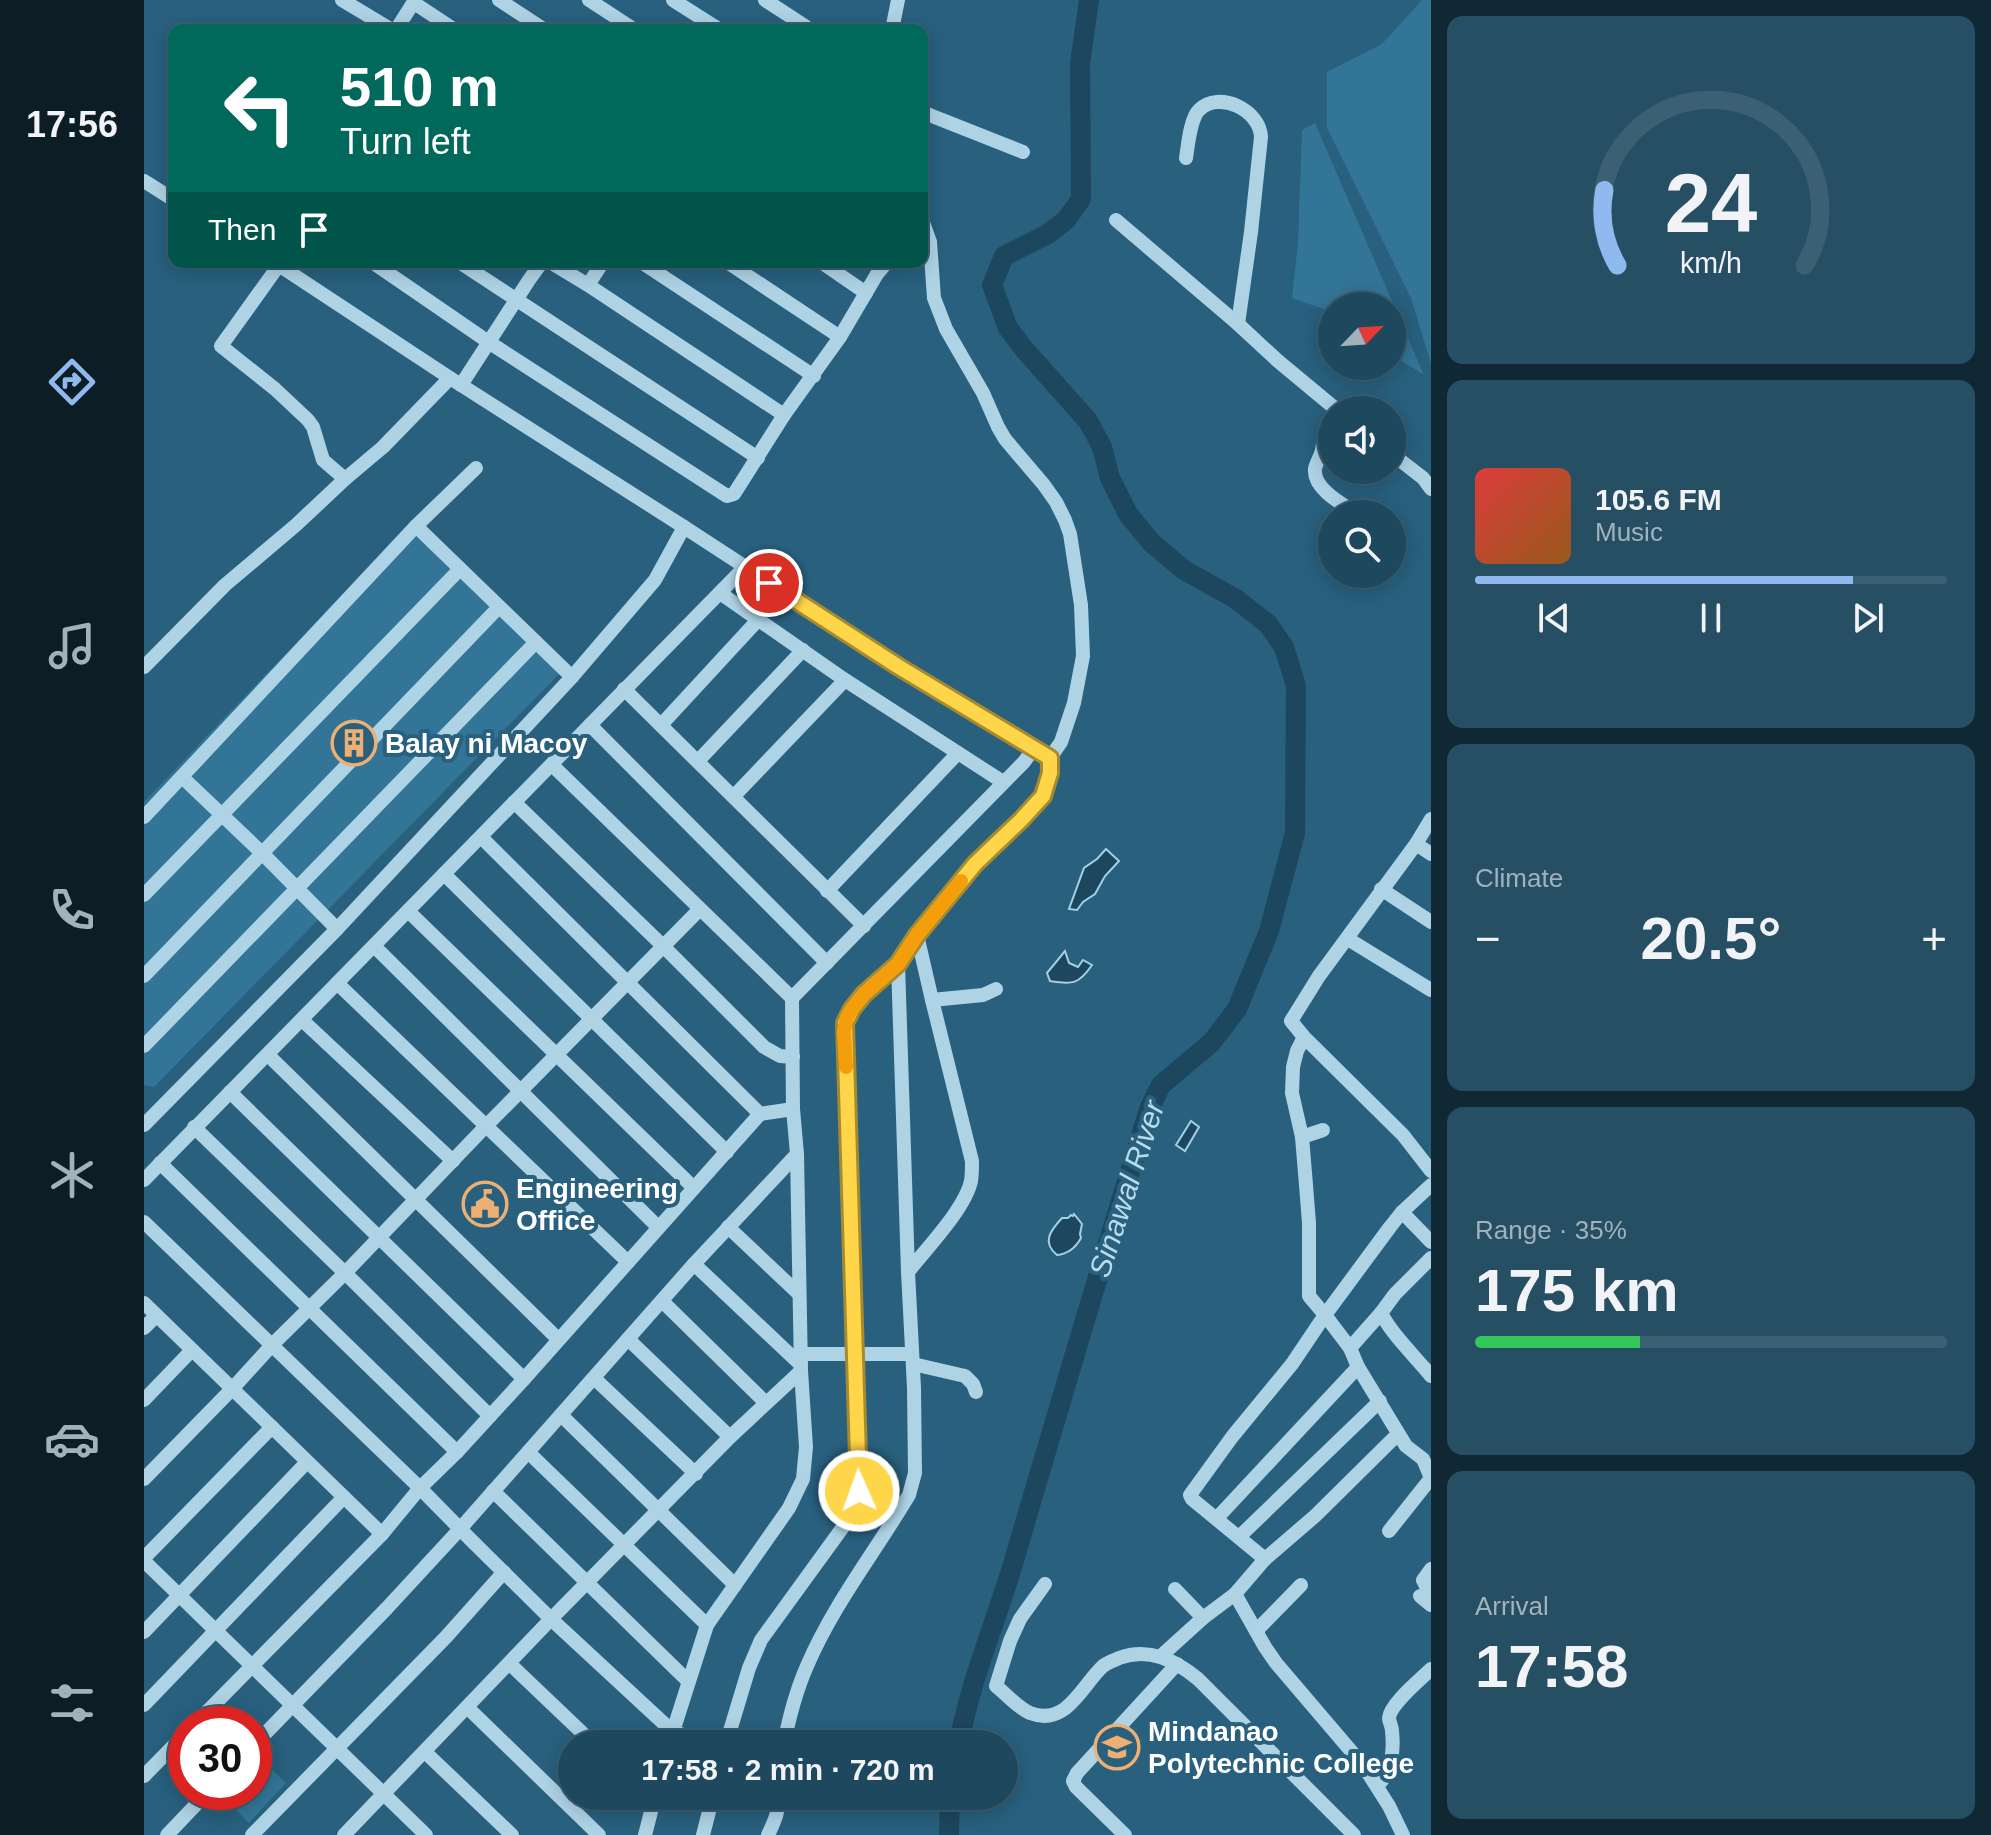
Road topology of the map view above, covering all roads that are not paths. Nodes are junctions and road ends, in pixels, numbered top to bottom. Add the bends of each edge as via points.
1 (342, 0) edge
2 (499, 0) edge
3 (589, 0) edge
4 (673, 0) edge
5 (765, 0) edge
6 (898, 0) edge
7 (414, 1) edge
8 (384, 24) edge
9 (398, 24) edge
10 (447, 24) edge
11 (536, 24) edge
12 (626, 24) edge
13 (711, 24) edge
14 (802, 24) edge
15 (893, 24) edge
16 (928, 114) edge
17 (1023, 152) dead end
18 (1186, 158) dead end
19 (144, 181) edge
20 (168, 196) edge
21 (1116, 220) dead end
22 (928, 236) edge
23 (273, 268) edge
24 (282, 268) edge
25 (381, 268) edge
26 (468, 268) edge
27 (538, 268) edge
28 (560, 268) edge
29 (599, 268) edge
30 (650, 268) edge
31 (736, 268) edge
32 (830, 268) edge
33 (883, 268) edge
34 (588, 285) junction
35 (866, 293) junction
36 (517, 300) junction
37 (1238, 324) junction
38 (840, 337) junction
39 (490, 343) junction
40 (814, 376) junction
41 (456, 382) junction
42 (1320, 396) edge
43 (784, 415) junction
44 (758, 458) junction
45 (1406, 465) edge
46 (476, 468) dead end
47 (345, 479) junction
48 (1322, 484) edge
49 (1431, 489) edge
50 (1336, 500) edge
51 (416, 526) junction
52 (684, 527) junction
53 (745, 567) junction
54 (460, 569) junction
55 (720, 593) junction
56 (499, 607) junction
57 (757, 621) junction
58 (536, 642) junction
59 (803, 650) junction
60 (144, 667) edge
61 (572, 677) junction
62 (845, 680) junction
63 (624, 689) junction
64 (590, 725) junction
65 (661, 725) junction
66 (1034, 748) junction
67 (958, 753) junction
68 (1050, 758) junction
69 (698, 761) junction
70 (552, 765) junction
71 (182, 777) junction
72 (1003, 782) junction
73 (734, 796) junction
74 (514, 802) junction
75 (223, 814) junction
76 (144, 817) edge
77 (1431, 819) edge
78 (481, 837) junction
79 (1416, 844) junction
80 (261, 852) junction
81 (1431, 854) edge
82 (444, 874) junction
83 (297, 887) junction
84 (1381, 889) junction
85 (827, 891) junction
86 (144, 895) edge
87 (699, 910) junction
88 (408, 911) junction
89 (1431, 922) edge
90 (864, 926) junction
91 (337, 929) junction
92 (917, 935) junction
93 (1348, 939) junction
94 (662, 945) junction
95 (374, 946) junction
96 (827, 963) junction
97 (898, 964) junction
98 (144, 976) edge
99 (627, 981) junction
100 (337, 983) junction
101 (996, 989) dead end
102 (1431, 990) edge
103 (792, 998) junction
104 (932, 1000) junction
105 (592, 1018) junction
106 (302, 1020) junction
107 (1304, 1037) junction
108 (144, 1046) edge
109 (268, 1055) junction
110 (555, 1055) junction
111 (793, 1057) junction
112 (521, 1091) junction
113 (230, 1092) junction
114 (793, 1109) junction
115 (760, 1114) junction
116 (144, 1125) edge
117 (194, 1127) junction
118 (485, 1127) junction
119 (1323, 1130) dead end
120 (1302, 1137) junction
121 (727, 1152) junction
122 (797, 1154) junction
123 (453, 1161) junction
124 (160, 1163) junction
125 (1431, 1171) edge
126 (144, 1180) edge
127 (1431, 1185) edge
128 (694, 1188) junction
129 (416, 1199) junction
130 (1402, 1212) junction
131 (144, 1222) edge
132 (658, 1227) junction
133 (728, 1227) junction
134 (380, 1237) junction
135 (1431, 1242) edge
136 (1431, 1258) edge
137 (628, 1262) junction
138 (694, 1264) junction
139 (908, 1272) junction
140 (345, 1273) junction
141 (799, 1294) junction
142 (662, 1301) junction
143 (144, 1303) edge
144 (309, 1309) junction
145 (1381, 1313) junction
146 (1325, 1315) junction
147 (156, 1316) junction
148 (144, 1328) edge
149 (558, 1339) junction
150 (628, 1339) junction
151 (273, 1344) junction
152 (1350, 1348) junction
153 (192, 1350) junction
154 (853, 1354) junction
155 (912, 1359) junction
156 (801, 1363) junction
157 (1358, 1367) junction
158 (1431, 1376) edge
159 (594, 1378) junction
160 (524, 1379) junction
161 (232, 1389) junction
162 (976, 1392) dead end
163 (144, 1400) edge
164 (1380, 1401) junction
165 (766, 1403) junction
166 (561, 1415) junction
167 (490, 1416) junction
168 (272, 1427) junction
169 (1398, 1434) junction
170 (730, 1437) junction
171 (457, 1452) junction
172 (528, 1452) junction
173 (1427, 1455) edge
174 (307, 1462) junction
175 (696, 1474) junction
176 (1431, 1478) edge
177 (144, 1479) edge
178 (420, 1488) junction
179 (493, 1491) junction
180 (344, 1497) junction
181 (660, 1510) junction
182 (1217, 1518) junction
183 (460, 1529) junction
184 (1389, 1531) dead end
185 (382, 1534) junction
186 (1239, 1537) junction
187 (624, 1546) junction
188 (144, 1559) edge
189 (1265, 1559) junction
190 (1431, 1569) edge
191 (504, 1572) junction
192 (587, 1583) junction
193 (1045, 1584) dead end
194 (735, 1585) junction
195 (1301, 1585) dead end
196 (1175, 1589) dead end
197 (179, 1594) junction
198 (1235, 1594) junction
199 (1431, 1605) edge
200 (1203, 1618) junction
201 (551, 1619) junction
202 (707, 1625) junction
203 (217, 1630) junction
204 (1256, 1631) junction
205 (144, 1632) edge
206 (1161, 1656) junction
207 (510, 1664) junction
208 (1177, 1664) junction
209 (251, 1667) junction
210 (1431, 1669) edge
211 (688, 1681) junction
212 (144, 1705) edge
213 (292, 1705) junction
214 (213, 1706) edge
215 (468, 1708) junction
216 (272, 1726) edge
217 (579, 1730) edge
218 (662, 1730) edge
219 (673, 1730) edge
220 (730, 1730) edge
221 (788, 1730) edge
222 (337, 1748) junction
223 (168, 1751) edge
224 (425, 1752) junction
225 (144, 1776) edge
226 (1377, 1786) junction
227 (383, 1795) junction
228 (191, 1810) edge
229 (650, 1810) edge
230 (709, 1810) edge
231 (778, 1810) edge
232 (167, 1835) edge
233 (252, 1835) edge
234 (344, 1835) edge
235 (426, 1835) edge
236 (512, 1835) edge
237 (599, 1835) edge
238 (645, 1835) edge
239 (703, 1835) edge
240 (768, 1835) edge
241 (1125, 1835) edge
242 (1354, 1835) edge
243 (1403, 1835) edge

1 - 8 street
2 - 11 street
3 - 12 street
4 - 13 street
5 - 14 street
6 - 15 street
7 - 9 street
7 - 10 street
16 - 17 street
18 - 37 street via 1193,119 1202,108 1237,106 1258,122 1261,137
19 - 20 street
21 - 37 street
22 - 68 street via 934,298 946,329 1005,439 1056,502 1070,534 1083,656 1070,716
23 - 47 street via 221,346 308,420 323,460
24 - 41 street
25 - 39 street
26 - 36 street
27 - 36 street
28 - 34 street
29 - 34 street
30 - 40 street
31 - 38 street
32 - 35 street
33 - 35 street
34 - 43 street
35 - 38 street
36 - 39 street
36 - 44 street
37 - 42 street
38 - 40 street
39 - 41 street
39 - 44 street via 724,495 734,494
40 - 43 street
41 - 47 street
41 - 52 street
43 - 44 street
45 - 49 street
46 - 51 street
47 - 60 street via 225,585
48 - 50 street
51 - 54 street
51 - 71 street
52 - 53 street
52 - 61 street via 655,580
53 - 55 street
53 - 66 street
54 - 56 street
54 - 75 street
55 - 57 street
55 - 63 street
56 - 58 street
56 - 80 street
57 - 59 street
57 - 65 street
58 - 61 street
58 - 83 street
59 - 62 street
59 - 69 street
61 - 91 street
62 - 67 street
62 - 73 street
63 - 64 street
63 - 65 street
64 - 70 street
64 - 96 street
65 - 69 street
66 - 68 street
66 - 72 street
67 - 72 street
67 - 85 street
68 - 92 street via 1043,796 975,864
69 - 73 street
70 - 74 street
70 - 87 street
71 - 75 street
71 - 76 street
72 - 90 street
73 - 85 street
74 - 78 street
74 - 94 street
75 - 80 street
75 - 86 street
77 - 79 street
78 - 82 street
78 - 99 street
79 - 81 street
79 - 84 street
80 - 83 street
80 - 98 street
82 - 88 street
82 - 105 street
83 - 91 street
83 - 108 street
84 - 89 street
84 - 93 street
85 - 90 street
87 - 94 street
87 - 103 street
88 - 95 street
88 - 110 street
90 - 96 street
91 - 116 street
92 - 97 street
92 - 104 street
93 - 102 street
93 - 107 street via 1291,1021
94 - 99 street
94 - 111 street via 764,1047
95 - 100 street
95 - 112 street
96 - 103 street
97 - 139 street
97 - 154 street via 864,994 847,1017 844,1031
99 - 105 street
99 - 115 street
100 - 106 street
100 - 118 street
101 - 104 street
103 - 111 street
104 - 139 street via 972,1161 971,1180 952,1217
105 - 110 street
105 - 121 street
106 - 109 street
106 - 123 street
107 - 120 street via 1292,1080
107 - 125 street via 1403,1135
109 - 113 street
109 - 129 street
110 - 112 street
110 - 128 street
111 - 114 street
112 - 118 street
112 - 132 street
113 - 117 street
113 - 134 street
114 - 115 street
114 - 122 street
115 - 121 street
117 - 124 street
117 - 140 street
118 - 123 street
118 - 137 street
119 - 120 street
120 - 146 street via 1309,1296
121 - 128 street
122 - 133 street
122 - 141 street
123 - 129 street
124 - 126 street
124 - 144 street
127 - 130 street
128 - 132 street
129 - 134 street
129 - 149 street
130 - 135 street
130 - 146 street
131 - 151 street
132 - 137 street
133 - 138 street
133 - 141 street
134 - 140 street
134 - 160 street
136 - 145 street
137 - 149 street
138 - 142 street
138 - 156 street
139 - 155 street
140 - 144 street
140 - 167 street
141 - 156 street
142 - 150 street
142 - 165 street
143 - 147 street
144 - 151 street
144 - 171 street
145 - 152 street
145 - 158 street
146 - 152 street
146 - 182 street via 1190,1493
147 - 148 street
147 - 153 street
149 - 160 street
150 - 159 street
150 - 170 street
151 - 161 street
151 - 178 street
152 - 157 street
153 - 161 street
153 - 163 street
154 - 155 street
154 - 156 street
154 - 220 street via 857,1505 761,1640
155 - 162 street via 965,1376
155 - 221 street via 915,1473 909,1495 816,1648
156 - 165 street
156 - 194 street via 803,1479
157 - 164 street
157 - 182 street
159 - 166 street
159 - 175 street
160 - 167 street
161 - 168 street
161 - 177 street
164 - 169 street
164 - 186 street
165 - 170 street
166 - 172 street
166 - 181 street
167 - 171 street
168 - 174 street
168 - 188 street
169 - 173 street via 1406,1446
169 - 189 street
170 - 175 street
171 - 178 street
172 - 179 street
172 - 187 street
173 - 176 street
174 - 180 street
174 - 197 street
175 - 181 street
176 - 184 street
178 - 183 street
178 - 185 street
179 - 183 street
179 - 192 street
180 - 185 street
180 - 203 street
181 - 187 street
181 - 194 street
182 - 186 street
183 - 191 street
183 - 213 street
185 - 209 street
186 - 189 street
187 - 192 street
187 - 202 street
188 - 197 street
189 - 198 street
190 - 199 street via 1423,1580 1430,1594 1420,1596
191 - 201 street
191 - 222 street
192 - 201 street
192 - 211 street
193 - 206 street via 1020,1619 996,1686 1028,1712 1063,1712 1104,1664 1139,1653
194 - 202 street
195 - 204 street
196 - 200 street
197 - 203 street
197 - 205 street
198 - 200 street
198 - 204 street
200 - 206 street
201 - 207 street
201 - 218 street
202 - 211 street
203 - 209 street
203 - 212 street
204 - 226 street
206 - 208 street
207 - 215 street
207 - 217 street
208 - 241 street via 1073,1781
208 - 242 street
209 - 213 street
209 - 214 street
210 - 226 street via 1394,1706 1389,1717 1392,1758
211 - 219 street
213 - 216 street
213 - 222 street
215 - 224 street
215 - 237 street
222 - 227 street
222 - 233 street
223 - 225 street
224 - 227 street
224 - 236 street
226 - 243 street
227 - 234 street
227 - 235 street
228 - 232 street
229 - 238 street
230 - 239 street
231 - 240 street

